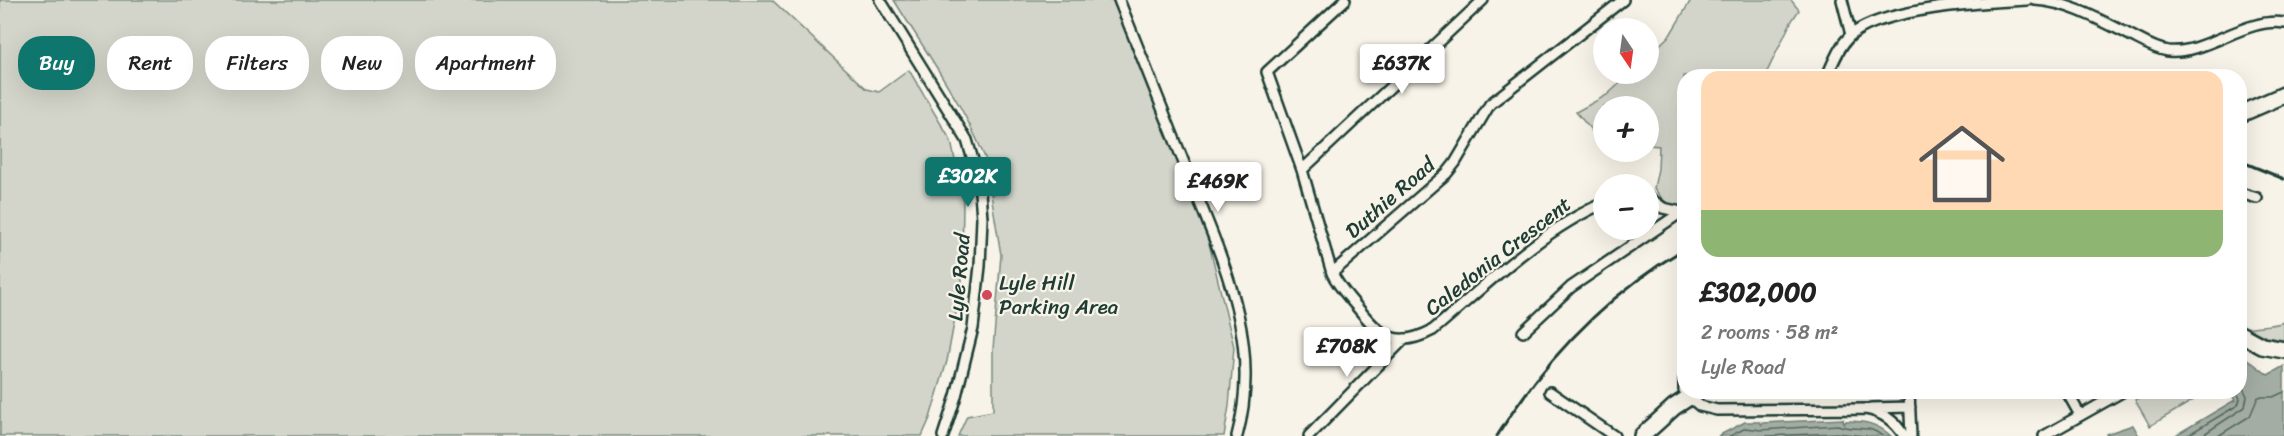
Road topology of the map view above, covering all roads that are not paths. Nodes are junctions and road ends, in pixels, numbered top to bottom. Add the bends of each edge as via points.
1 (879, 0) edge
2 (1119, 0) edge
3 (1345, 0) edge
4 (1484, 0) edge
5 (1623, 0) edge
6 (1842, 0) edge
7 (2027, 0) edge
8 (2035, 0) edge
9 (2049, 0) edge
10 (2284, 23) edge
11 (1851, 35) junction
12 (1830, 69) edge
13 (2284, 87) edge
14 (2284, 96) edge
15 (2247, 110) edge
16 (2247, 110) edge
17 (1302, 170) junction
18 (2247, 195) edge
19 (2257, 198) dead end
20 (1659, 205) edge
21 (1593, 208) edge
22 (1677, 211) edge
23 (1677, 215) edge
24 (1332, 273) junction
25 (1523, 332) dead end
26 (2247, 338) edge
27 (1404, 339) junction
28 (2284, 350) edge
29 (1550, 392) dead end
30 (1681, 399) edge
31 (1694, 399) edge
32 (1910, 399) edge
33 (2071, 399) edge
34 (2110, 399) edge
35 (1910, 406) junction
36 (1866, 409) junction
37 (2080, 416) junction
38 (943, 436) edge
39 (1237, 436) edge
40 (1309, 436) edge
41 (1614, 436) edge
42 (1642, 436) edge
43 (1904, 436) edge
44 (1911, 436) edge
45 (2044, 436) edge

1 - 38 street, Lyle Road via 967,140 979,180 982,218 974,317
2 - 39 street via 1237,304 1245,385
3 - 17 street via 1266,72
4 - 17 street
5 - 24 street, Duthie Road via 1490,104 1447,173
6 - 11 street
7 - 11 street via 1922,11 1879,22
8 - 9 street
9 - 10 street via 2170,51 2192,48 2261,24
11 - 12 street
13 - 15 main road
14 - 16 main road
17 - 24 street
18 - 19 street
20 - 22 street
21 - 27 street, Caledonia Crescent via 1534,246 1433,330
23 - 25 street via 1571,287
24 - 27 street via 1375,328 1388,337
26 - 28 main road
27 - 40 street
29 - 41 street
30 - 42 main road
31 - 36 street via 1700,406 1717,410
32 - 35 street
33 - 37 street
34 - 37 street
35 - 36 street
35 - 44 street
36 - 43 street via 1890,419
37 - 45 street

